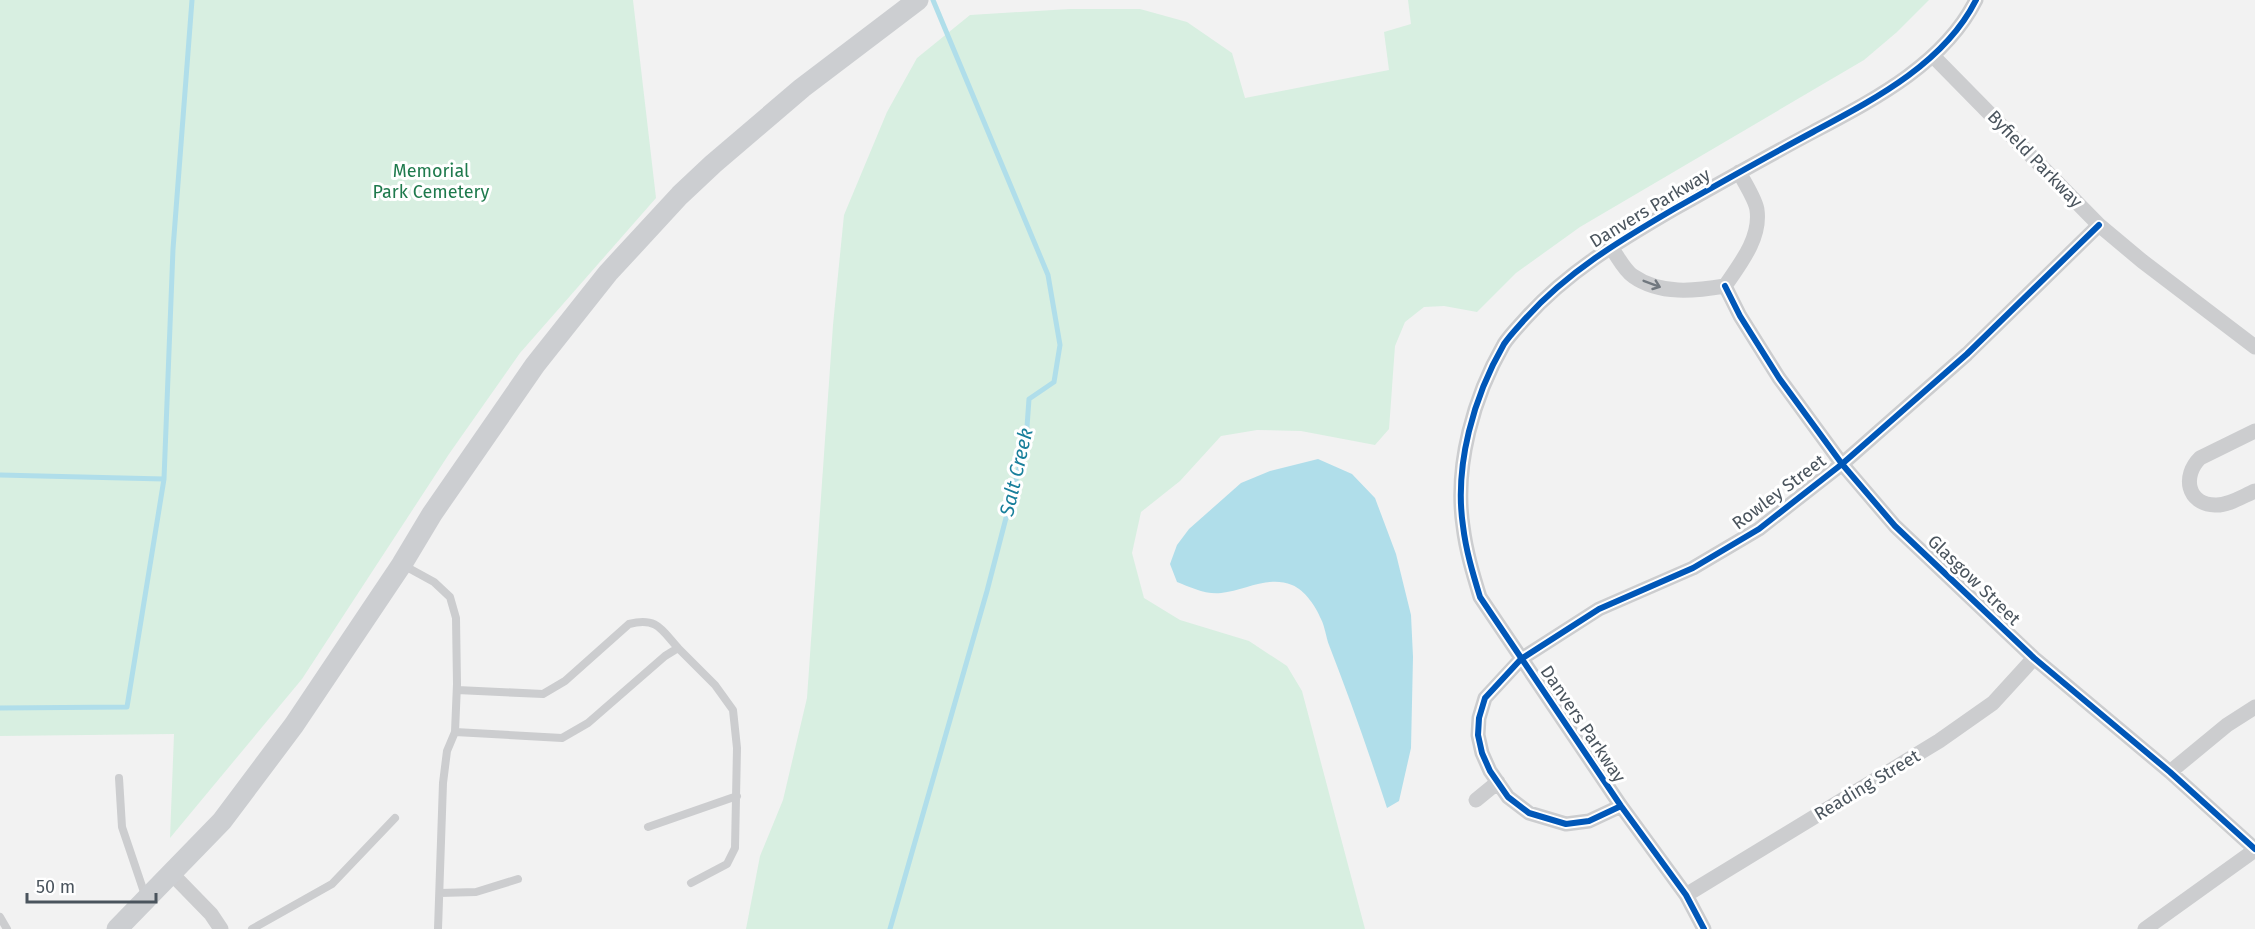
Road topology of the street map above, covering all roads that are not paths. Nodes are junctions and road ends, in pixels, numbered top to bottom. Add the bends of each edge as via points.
1 (918, 0) edge
2 (1976, 0) edge
3 (1932, 56) junction
4 (1739, 172) junction
5 (2099, 225) junction
6 (1610, 246) junction
7 (1725, 286) junction
8 (2255, 347) edge
9 (2255, 431) edge
10 (1842, 464) junction
11 (2255, 491) edge
12 (402, 564) junction
13 (678, 648) junction
14 (2034, 658) junction
15 (1521, 659) junction
16 (457, 690) junction
17 (2255, 707) edge
18 (455, 732) junction
19 (2170, 772) junction
20 (119, 778) dead end
21 (1498, 782) junction
22 (737, 796) junction
23 (1476, 800) dead end
24 (1621, 806) junction
25 (395, 818) dead end
26 (648, 827) dead end
27 (2255, 850) edge
28 (171, 874) junction
29 (518, 879) dead end
30 (691, 883) dead end
31 (440, 893) junction
32 (1686, 895) junction
33 (147, 900) junction
34 (0, 917) edge
35 (7, 929) edge
36 (117, 929) edge
37 (221, 929) edge
38 (252, 929) edge
39 (438, 929) edge
40 (1704, 929) edge
41 (2145, 929) edge

1 - 12 main road via 802,88 713,164 608,273 535,365
2 - 3 street, Danvers Parkway via 1968,16
3 - 4 street, Danvers Parkway via 1880,97
3 - 5 street, Byfield Parkway
4 - 6 street, Danvers Parkway
4 - 7 street via 1757,209 1755,233 1745,257
5 - 8 street, Byfield Parkway
5 - 10 street, Rowley Street via 1967,354
6 -> 7 street via 1632,276 1659,287 1693,291
6 - 15 street, Danvers Parkway via 1546,295 1505,342 1477,402 1462,462 1463,525 1471,567 1480,597
7 - 10 street, Glasgow Street via 1779,378
9 - 11 street via 2200,458 2189,473 2189,483 2197,499 2216,506
10 - 14 street, Glasgow Street via 1895,526
10 - 15 street, Rowley Street via 1759,530 1693,568 1599,609
12 - 16 lane via 434,582 450,597 456,618
12 - 28 main road via 294,725 222,820
13 - 16 lane via 661,629 642,621 629,624 565,681 543,694
13 - 18 lane via 588,723 562,738
13 - 22 lane via 715,685 733,710
14 - 19 street, Glasgow Street
14 - 32 street, Reading Street via 1993,703 1939,741
15 - 21 street, Danvers Parkway via 1485,698 1479,718 1482,753
15 - 24 street, Danvers Parkway
16 - 18 lane
17 - 19 street
18 - 31 lane via 447,751 443,783
19 - 27 street, Glasgow Street
20 - 33 lane via 122,827
21 - 23 street
21 - 24 street, Danvers Parkway via 1508,797 1529,813 1566,825 1589,821
22 - 26 lane
22 - 30 lane via 735,848 727,864
24 - 32 street, Danvers Parkway
25 - 38 lane via 332,884
27 - 41 street
28 - 33 main road
28 - 37 street via 212,914
29 - 31 lane via 476,892
31 - 39 lane
32 - 40 street, Danvers Parkway
33 - 36 main road
34 - 35 lane

